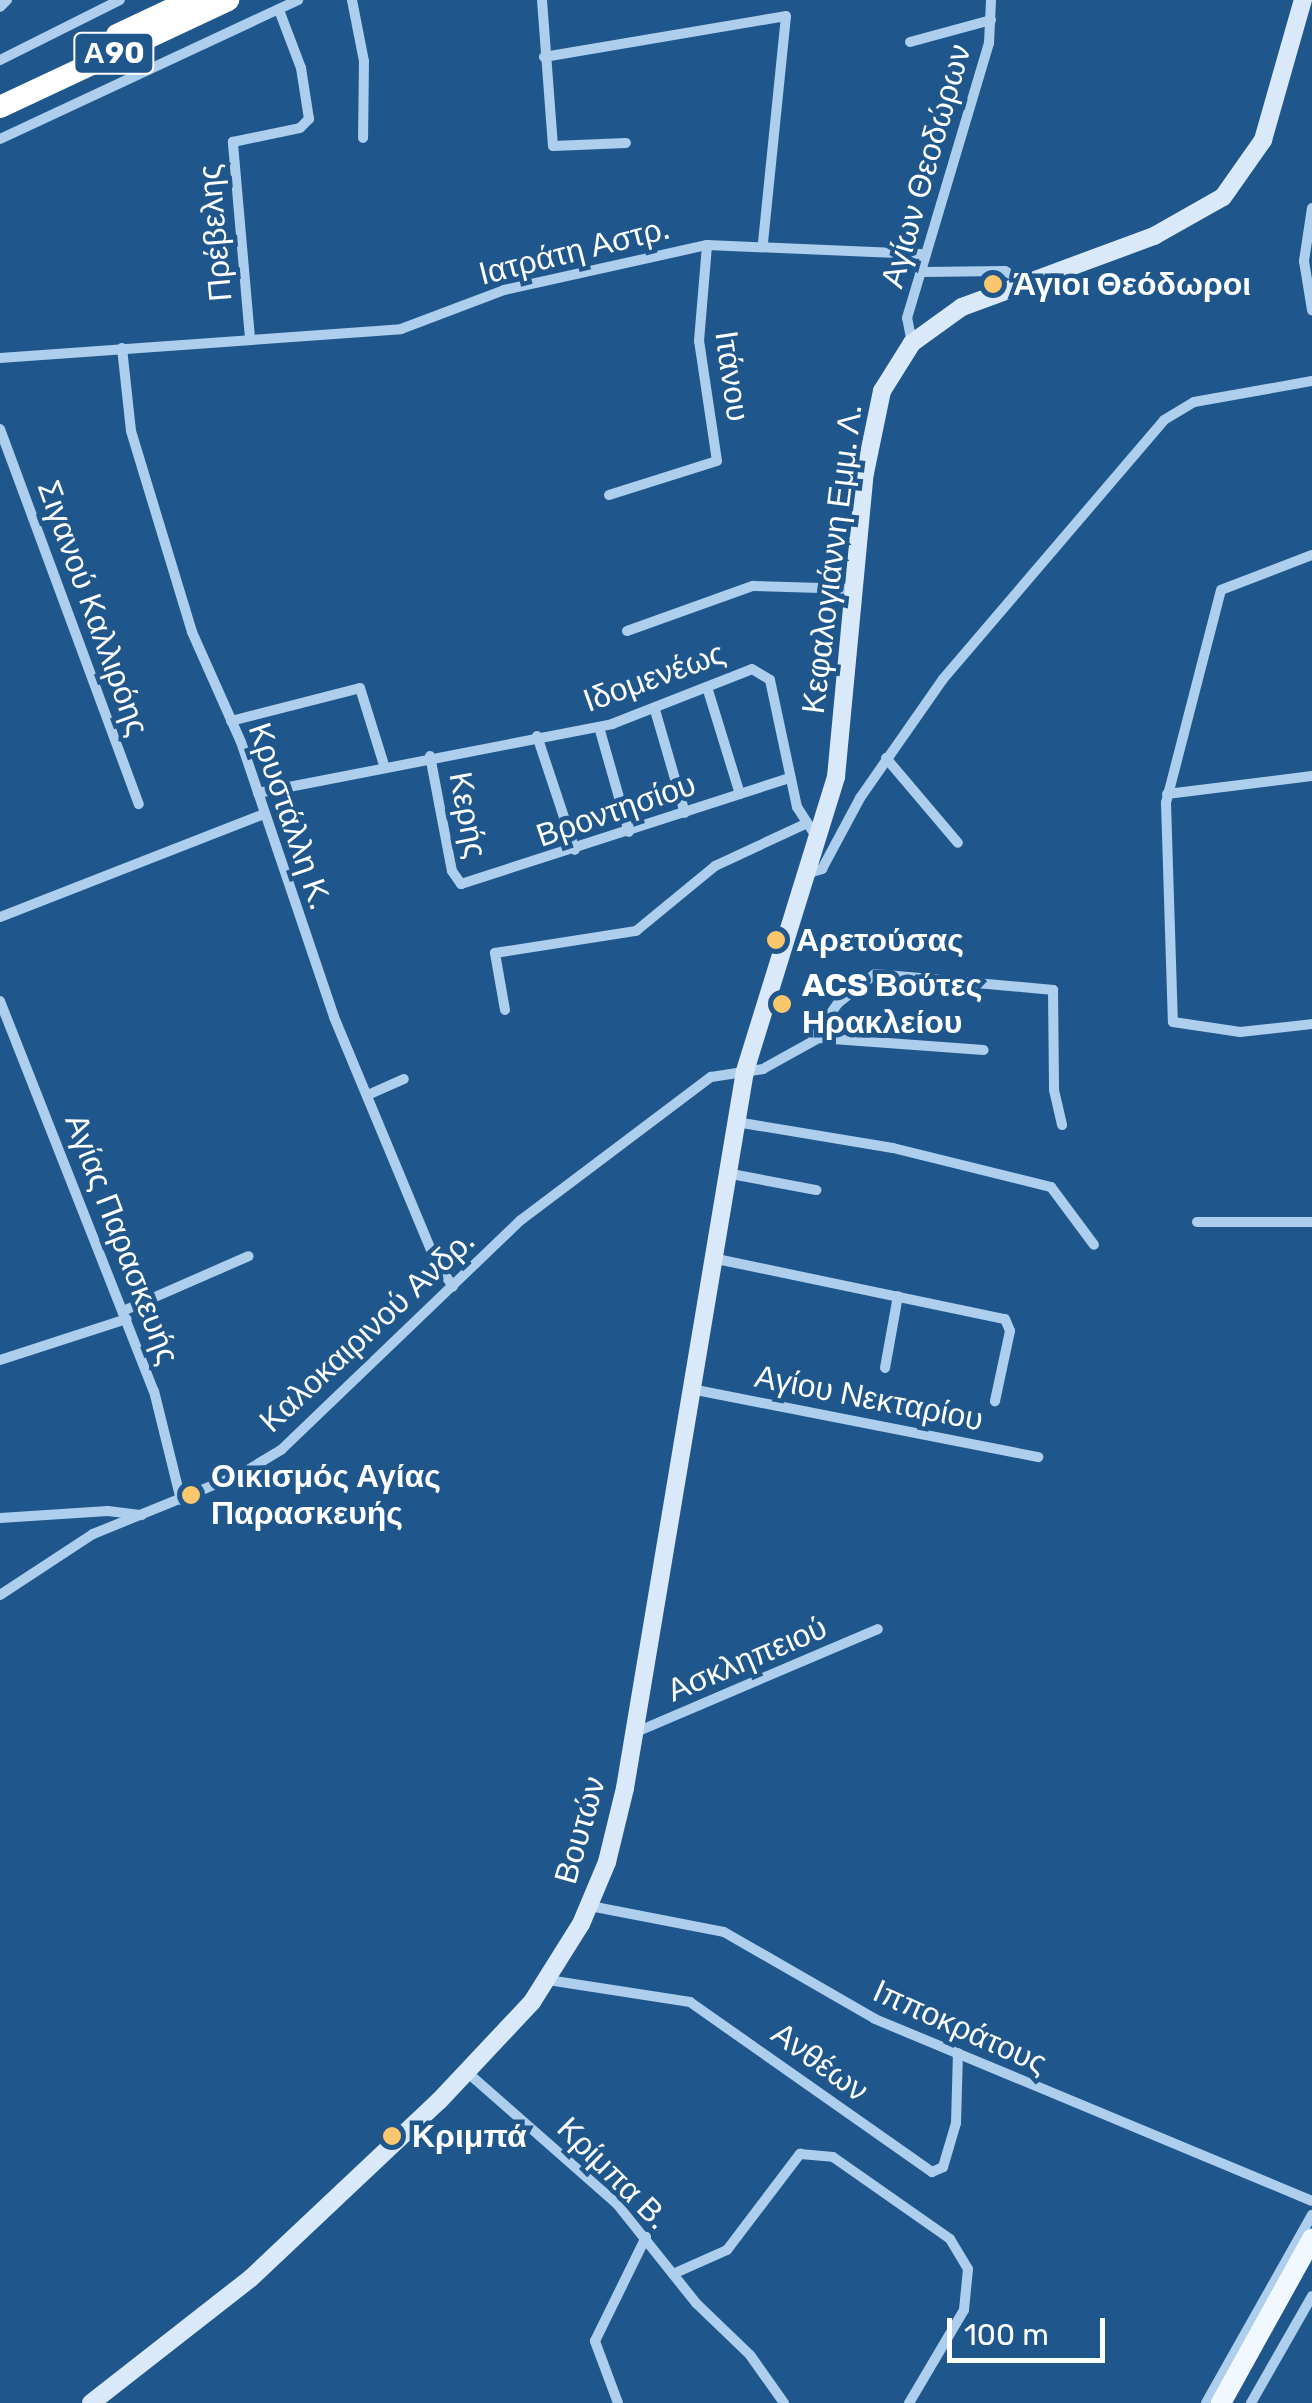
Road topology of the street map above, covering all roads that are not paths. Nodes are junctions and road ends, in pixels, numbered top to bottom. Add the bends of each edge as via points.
1 (7, 0) edge
2 (120, 0) edge
3 (191, 0) edge
4 (228, 0) edge
5 (298, 0) edge
6 (352, 0) edge
7 (542, 0) edge
8 (991, 0) edge
9 (1303, 0) edge
10 (0, 7) edge
11 (279, 10) junction
12 (991, 20) junction
13 (910, 42) dead end
14 (544, 57) junction
15 (0, 60) edge
16 (0, 90) edge
17 (0, 106) edge
18 (363, 138) dead end
19 (0, 139) edge
20 (626, 143) dead end
21 (1312, 208) edge
22 (707, 244) junction
23 (763, 244) junction
24 (926, 254) junction
25 (923, 272) junction
26 (1024, 282) junction
27 (1312, 310) edge
28 (250, 338) junction
29 (912, 344) junction
30 (122, 348) junction
31 (0, 358) edge
32 (1312, 381) edge
33 (0, 428) edge
34 (609, 495) dead end
35 (1312, 555) edge
36 (855, 589) junction
37 (627, 631) dead end
38 (707, 686) junction
39 (655, 710) junction
40 (231, 720) junction
41 (599, 727) junction
42 (538, 736) junction
43 (430, 756) junction
44 (886, 758) junction
45 (384, 766) junction
46 (1312, 776) edge
47 (790, 778) junction
48 (258, 794) junction
49 (740, 794) junction
50 (1167, 794) junction
51 (139, 804) dead end
52 (685, 813) junction
53 (264, 814) junction
54 (805, 824) junction
55 (630, 832) junction
56 (819, 840) junction
57 (958, 842) dead end
58 (575, 850) junction
59 (808, 873) junction
60 (458, 883) joint
61 (0, 917) edge
62 (0, 1002) edge
63 (505, 1010) dead end
64 (1312, 1024) edge
65 (813, 1039) junction
66 (984, 1050) dead end
67 (745, 1071) junction
68 (404, 1079) dead end
69 (370, 1094) junction
70 (735, 1122) junction
71 (1062, 1125) dead end
72 (726, 1173) junction
73 (816, 1190) dead end
74 (1197, 1222) dead end
75 (1312, 1222) edge
76 (1094, 1244) dead end
77 (249, 1256) dead end
78 (711, 1258) junction
79 (454, 1287) junction
80 (898, 1296) junction
81 (124, 1315) junction
82 (0, 1360) edge
83 (885, 1368) dead end
84 (690, 1389) junction
85 (995, 1401) dead end
86 (1038, 1457) dead end
87 (181, 1500) junction
88 (144, 1516) junction
89 (0, 1518) edge
90 (0, 1595) edge
91 (878, 1629) dead end
92 (634, 1733) junction
93 (590, 1906) junction
94 (548, 1980) junction
95 (958, 2053) junction
96 (468, 2072) junction
97 (1312, 2201) edge
98 (1312, 2216) edge
99 (646, 2236) junction
100 (1312, 2239) edge
101 (1312, 2266) edge
102 (673, 2274) junction
103 (1312, 2296) edge
104 (91, 2403) edge
105 (618, 2403) edge
106 (784, 2403) edge
107 (909, 2403) edge
108 (1206, 2403) edge
109 (1221, 2403) edge
110 (1236, 2403) edge
111 (1251, 2403) edge

1 - 10 street
2 - 15 street
3 - 16 highway, Α90
4 - 17 highway, Α90
5 - 11 street
6 - 18 street via 364,61
7 - 14 street
8 - 12 street, Αγίων Θεοδώρων
9 - 26 main road, Κεφαλογιάννη Εμμ. Λ. via 1263,140 1232,188 1172,229
11 - 19 street
11 - 28 street, Πρέβελης via 309,119 300,128 234,139
12 - 13 street
12 - 24 street, Αγίων Θεοδώρων
14 - 20 street via 553,146
14 - 23 street via 786,16
21 - 27 street via 1304,261
22 - 23 street, Ιατράτη Αστρ.
22 - 28 street, Ιατράτη Αστρ. via 504,290 401,330
22 - 34 street, Ιτάνου via 699,341 717,462
23 - 24 street, Ιατράτη Αστρ.
24 - 25 street, Αγίων Θεοδώρων
25 - 26 street via 1005,272
25 - 29 street, Αγίων Θεοδώρων via 908,318
26 - 29 main road, Κεφαλογιάννη Εμμ. Λ. via 962,306
28 - 30 street, Ιατράτη Αστρ.
29 - 36 main road, Κεφαλογιάννη Εμμ. Λ. via 888,380 873,422
30 - 31 street, Ιατράτη Αστρ.
30 - 40 street, Κρυστάλλη Κ. via 137,453 192,632
32 - 44 street via 1194,402 1164,420 943,679
33 - 51 street, Σιγανού Καλλιρόης
35 - 50 street via 1221,590
36 - 37 street via 760,585
36 - 56 main road, Κεφαλογιάννη Εμμ. Λ. via 839,756
38 - 39 street, Ιδομενέως
38 - 47 street, Ιδομενέως via 746,670 768,676
38 - 49 street
39 - 41 street, Ιδομενέως
39 - 52 street
40 - 45 street via 360,688
40 - 48 street, Κρυστάλλη Κ.
41 - 42 street, Ιδομενέως
41 - 55 street
42 - 43 street, Ιδομενέως
42 - 58 street
43 - 45 street, Ιδομενέως
43 - 60 street, Κερής
44 - 57 street
44 - 59 street via 822,869
45 - 48 street, Ιδομενέως
46 - 50 street
47 - 49 street, Βροντησίου
47 - 54 street, Ιδομενέως
48 - 53 street, Κρυστάλλη Κ.
49 - 52 street, Βροντησίου
50 - 64 street via 1173,1022 1240,1032
52 - 55 street, Βροντησίου
53 - 61 street
53 - 69 street, Κρυστάλλη Κ. via 326,997
54 - 56 street, Ιδομενέως
54 - 63 street via 715,866 636,931 495,953
55 - 58 street, Βροντησίου
56 - 59 main road, Κεφαλογιάννη Εμμ. Λ.
58 - 60 street, Βροντησίου
59 - 67 main road, Κεφαλογιάννη Εμμ. Λ.
62 - 81 street, Αγίας Παρασκευής
65 - 66 street
65 - 67 street, Καλοκαιρινού Ανδρ.
65 - 71 street via 838,1003 876,974 1053,990 1054,1090
67 - 70 main road, Βουτών
67 - 79 street, Καλοκαιρινού Ανδρ. via 710,1077 640,1127 521,1220
68 - 69 street
69 - 79 street, Κρυστάλλη Κ. via 428,1244
70 - 72 main road, Βουτών
70 - 76 street via 893,1148 1054,1188
72 - 73 street
72 - 78 main road, Βουτών
74 - 75 street
77 - 81 street
78 - 80 street
78 - 84 main road, Βουτών
79 - 87 street, Καλοκαιρινού Ανδρ. via 305,1432 241,1474
80 - 83 street
80 - 85 street via 1008,1321
81 - 82 street
81 - 87 street, Αγίας Παρασκευής via 154,1392
84 - 86 street, Αγίου Νεκταρίου
84 - 92 main road, Βουτών
87 - 88 street, Καλοκαιρινού Ανδρ.
88 - 89 street via 108,1510
88 - 90 street, Καλοκαιρινού Ανδρ. via 94,1534
91 - 92 street, Ασκληπειού
92 - 93 main road, Βουτών via 613,1838
93 - 94 main road, Βουτών
93 - 95 street, Ιπποκράτους via 724,1932 875,2019
94 - 95 street, Ανθέων via 690,2002 932,2172 943,2167 956,2124
94 - 96 main road, Βουτών
95 - 97 street, Ιπποκράτους
96 - 99 street, Κρίμπα Β.
96 - 104 main road, Βουτών via 252,2278
98 - 108 street
99 - 102 street, Κρίμπα Β.
99 - 105 street via 595,2341
100 - 109 main road
101 - 110 main road
102 - 106 street, Κρίμπα Β.
102 - 107 street, Κρίμπα Β. via 728,2250 800,2154 834,2157 945,2235 968,2269 964,2310
103 - 111 street

